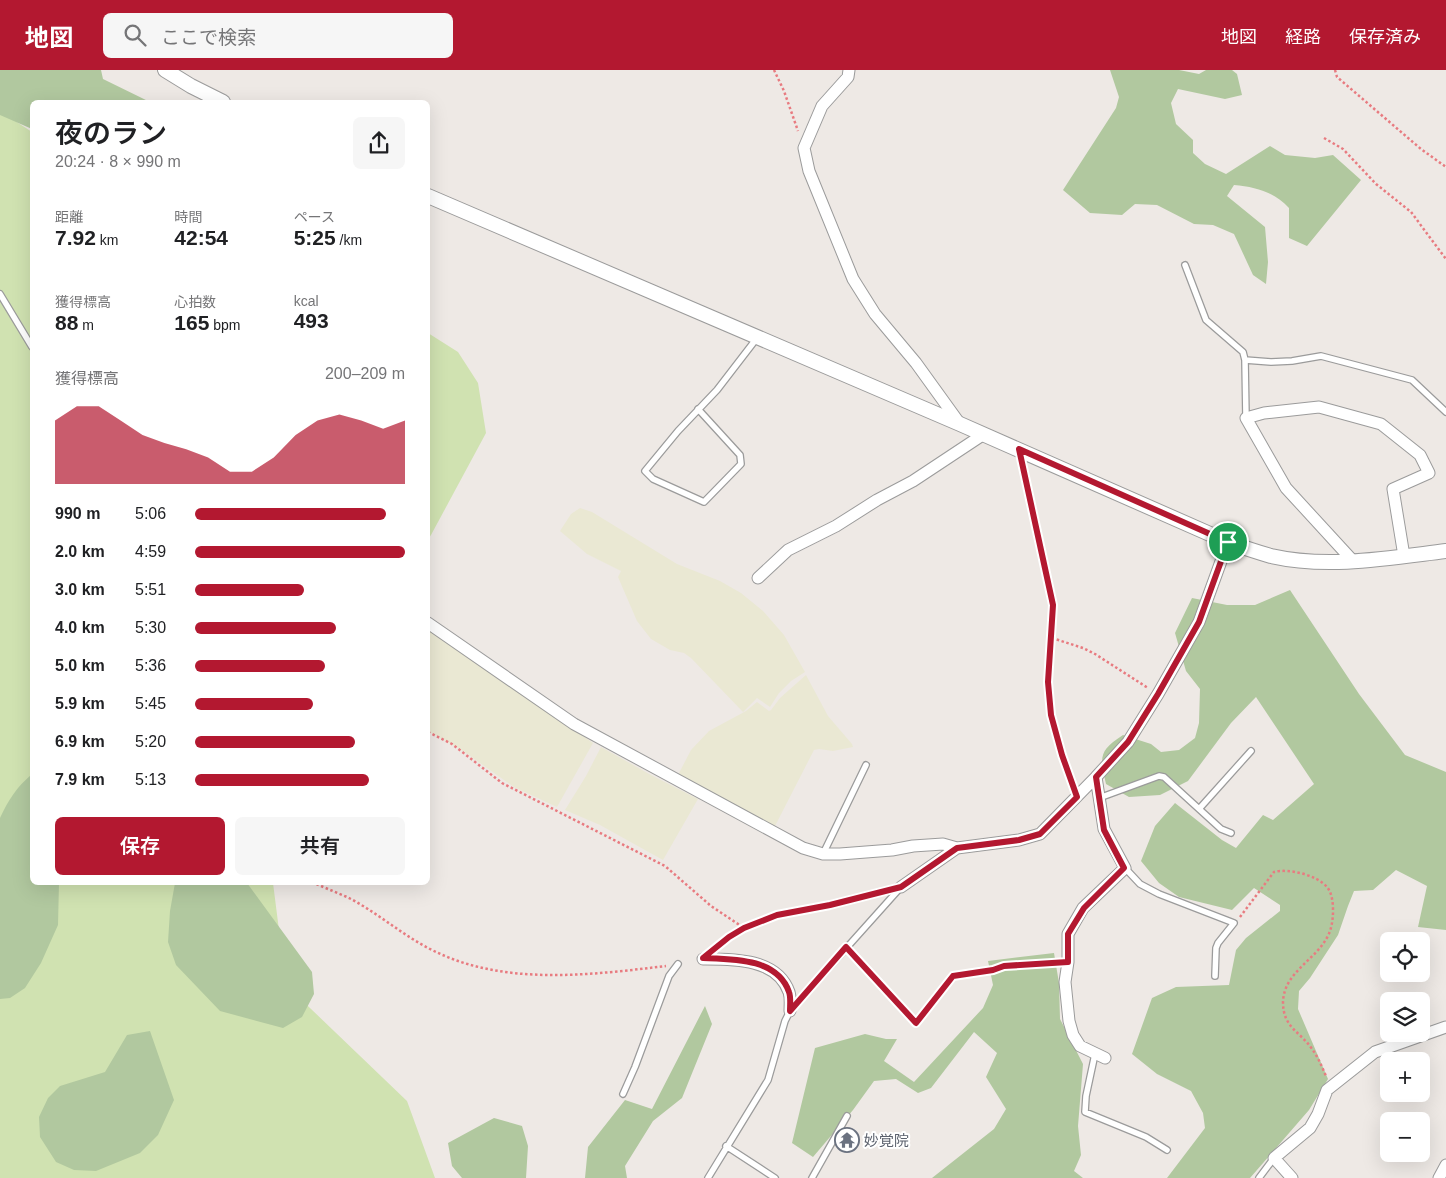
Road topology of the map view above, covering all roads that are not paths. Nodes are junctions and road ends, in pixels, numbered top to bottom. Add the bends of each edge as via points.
1 (165, 70) edge
2 (849, 70) edge
3 (219, 100) edge
4 (430, 197) edge
5 (1185, 265) dead end
6 (0, 294) edge
7 (757, 338) junction
8 (30, 344) edge
9 (1245, 360) junction
10 (698, 409) junction
11 (1446, 412) edge
12 (1246, 418) junction
13 (960, 424) junction
14 (984, 434) junction
15 (1228, 542) junction
16 (1446, 551) edge
17 (1404, 556) junction
18 (1354, 561) junction
19 (758, 578) dead end
20 (430, 624) edge
21 (1251, 751) dead end
22 (866, 764) dead end
23 (1096, 777) junction
24 (1099, 798) junction
25 (1199, 809) junction
26 (1231, 833) dead end
27 (957, 848) junction
28 (823, 854) junction
29 (1124, 868) junction
30 (901, 887) joint
31 (846, 947) junction
32 (703, 958) road end
33 (1068, 962) junction
34 (678, 964) road end
35 (1215, 976) dead end
36 (790, 1011) junction
37 (1446, 1027) edge
38 (1100, 1056) joint
39 (623, 1094) dead end
40 (847, 1116) dead end
41 (726, 1146) junction
42 (1167, 1150) dead end
43 (1274, 1158) junction
44 (1446, 1165) edge
45 (708, 1178) edge
46 (775, 1178) edge
47 (812, 1178) edge
48 (1259, 1178) edge
49 (1292, 1178) edge
50 (1440, 1178) edge

1 - 3 street
2 - 13 street via 848,77 822,106 804,148 809,171 852,279
4 - 7 street
5 - 9 lane via 1206,320 1243,352
6 - 8 lane
7 - 10 lane
7 - 13 street
9 - 11 lane via 1292,361 1321,356 1412,380
9 - 12 lane
10 - 10 lane via 645,471 653,479 704,502 741,464 740,455
12 - 17 street via 1320,407 1382,424 1420,455 1428,473 1393,489
12 - 18 street via 1286,488
13 - 14 street
14 - 15 street
14 - 19 street via 913,481 788,550
15 - 18 street via 1272,556 1311,561
15 - 23 street via 1199,622 1128,742
16 - 17 street
17 - 18 street
20 - 28 street via 574,724 803,848
21 - 25 lane
22 - 28 lane
23 - 24 street
23 - 27 street via 1040,834
24 - 25 lane via 1159,776
24 - 29 street via 1104,830
25 - 26 lane
27 - 28 street via 943,844
27 - 30 street
29 - 33 street via 1084,908 1068,934
29 - 35 lane via 1140,884 1159,894 1234,923 1216,948
30 - 31 lane
31 - 33 lane via 916,1023 953,976 1004,966
31 - 36 lane
32 - 36 street via 749,962 769,969 782,978 790,994
33 - 38 street via 1065,982 1073,1035 1080,1046
34 - 39 lane via 669,976
36 - 41 lane via 768,1080
37 - 43 street via 1375,1052 1327,1090 1310,1128
38 - 42 lane via 1086,1096 1086,1112 1146,1137
40 - 47 lane
41 - 45 lane
41 - 46 lane
43 - 48 lane
43 - 49 street
44 - 50 street

